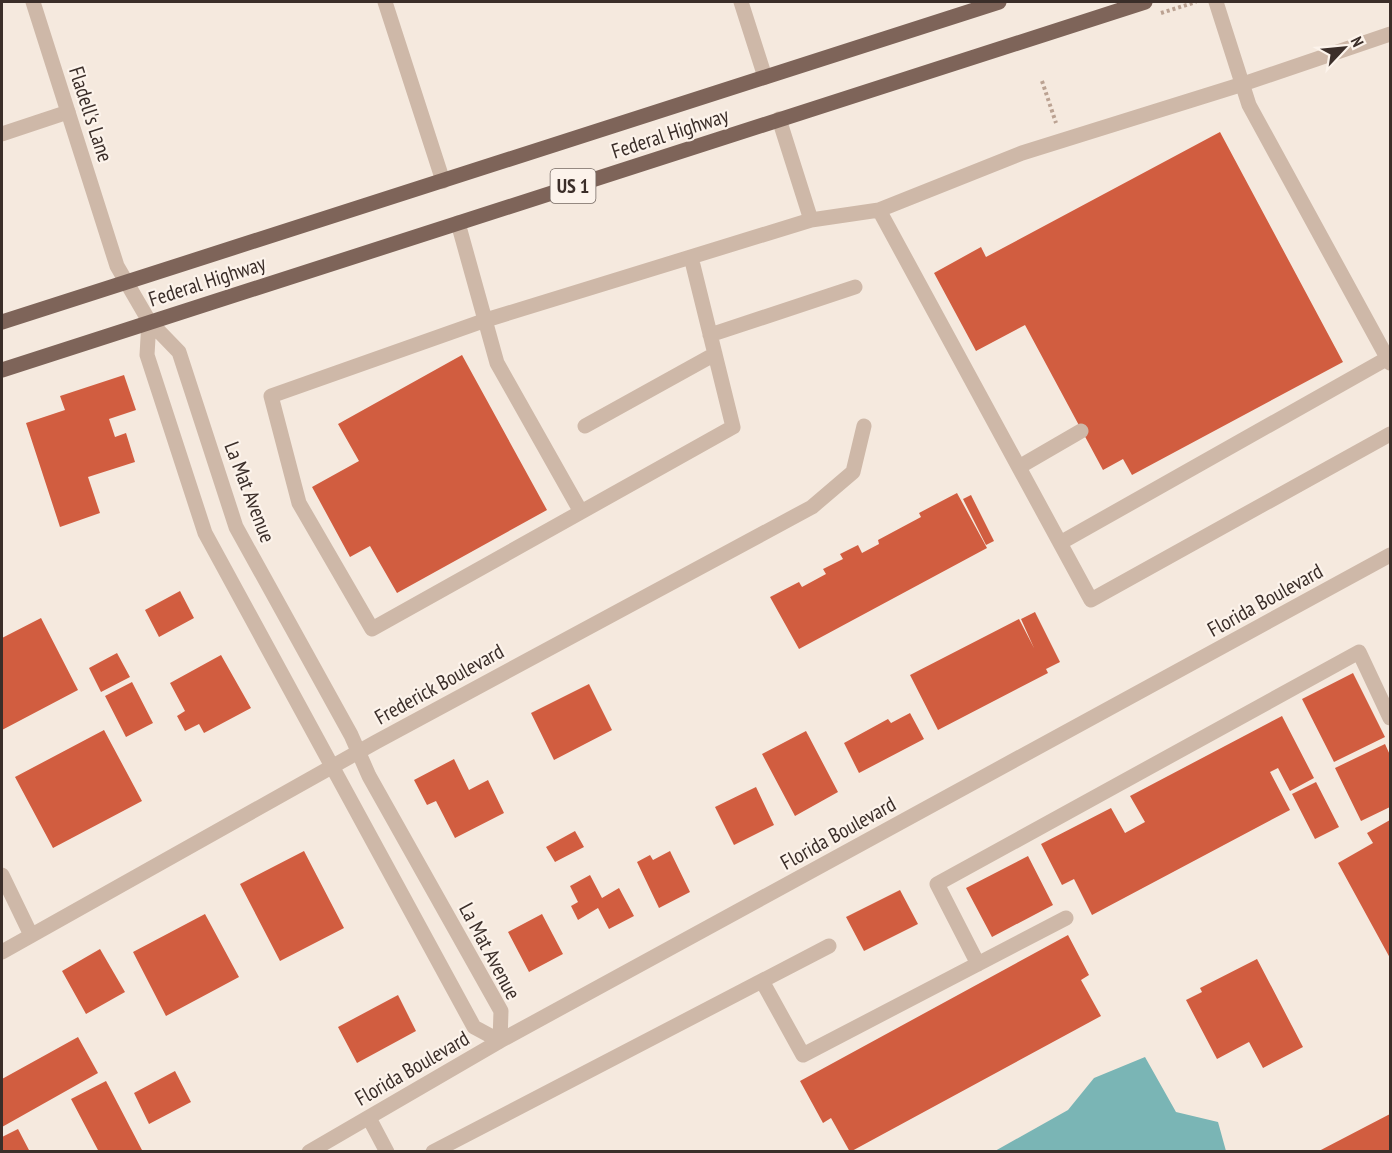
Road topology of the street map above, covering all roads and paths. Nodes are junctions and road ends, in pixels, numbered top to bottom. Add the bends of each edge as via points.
1 (33, 2) edge
2 (385, 2) edge
3 (741, 2) edge
4 (999, 2) edge
5 (1145, 2) edge
6 (1216, 2) edge
7 (1390, 34) edge
8 (765, 77) junction
9 (1042, 81) dead end
10 (1243, 84) junction
11 (68, 112) junction
12 (779, 119) junction
13 (1056, 123) dead end
14 (2, 134) edge
15 (443, 181) junction
16 (879, 210) junction
17 (812, 220) junction
18 (458, 223) junction
19 (109, 240) joint
20 (691, 257) junction
21 (126, 282) junction
22 (855, 287) dead end
23 (486, 320) junction
24 (149, 321) junction
25 (2, 322) edge
26 (710, 335) junction
27 (715, 354) junction
28 (1389, 361) edge
29 (2, 369) edge
30 (585, 426) dead end
31 (864, 426) dead end
32 (1081, 431) dead end
33 (1390, 434) edge
34 (1018, 467) junction
35 (581, 512) junction
36 (1060, 543) junction
37 (1390, 555) edge
38 (1390, 717) edge
39 (359, 752) junction
40 (332, 768) junction
41 (2, 875) edge
42 (1066, 918) dead end
43 (31, 935) junction
44 (829, 946) dead end
45 (2, 952) edge
46 (978, 964) junction
47 (762, 981) junction
48 (500, 1041) junction
49 (369, 1118) junction
50 (309, 1152) edge
51 (387, 1152) edge
52 (434, 1152) edge

1 - 11 street, Fladell's Lane
2 - 15 street
3 - 8 street
4 - 8 main road, Federal Highway / US 1
5 - 12 main road, Federal Highway / US 1
6 - 10 street
7 - 10 street
8 - 15 main road, Federal Highway / US 1
9 - 13 path
10 - 16 street via 1022,153
10 - 28 street via 1249,105
11 - 14 street
11 - 19 street, Fladell's Lane
12 - 17 street
12 - 18 main road, Federal Highway / US 1
15 - 21 main road, Federal Highway / US 1
16 - 17 street
16 - 34 street
17 - 20 street
18 - 23 street
18 - 24 main road, Federal Highway / US 1
19 - 21 street, La Mat Avenue
20 - 23 street
20 - 26 street
21 - 24 street, La Mat Avenue
21 - 25 main road, Federal Highway / US 1
22 - 26 street
23 - 35 street via 497,363
23 - 35 street via 271,396 299,503 372,629
24 - 29 main road, Federal Highway / US 1
24 - 39 street, La Mat Avenue via 179,352 236,527
24 - 40 street via 147,355 205,533
26 - 27 street
27 - 30 street
27 - 35 street via 733,427
28 - 36 street
31 - 39 street, Frederick Boulevard via 853,472 812,507
32 - 34 street
33 - 36 street via 1091,600
34 - 36 street
37 - 48 street, Florida Boulevard
38 - 46 street via 1359,652 937,884
39 - 40 street, Frederick Boulevard
39 - 48 street, La Mat Avenue via 501,1011
40 - 43 street, Frederick Boulevard
40 - 48 street via 474,1027
41 - 43 street
42 - 46 street
43 - 45 street, Frederick Boulevard
44 - 47 street
46 - 47 street via 803,1055
47 - 52 street
48 - 49 street, Florida Boulevard
49 - 50 street, Florida Boulevard
49 - 51 street

